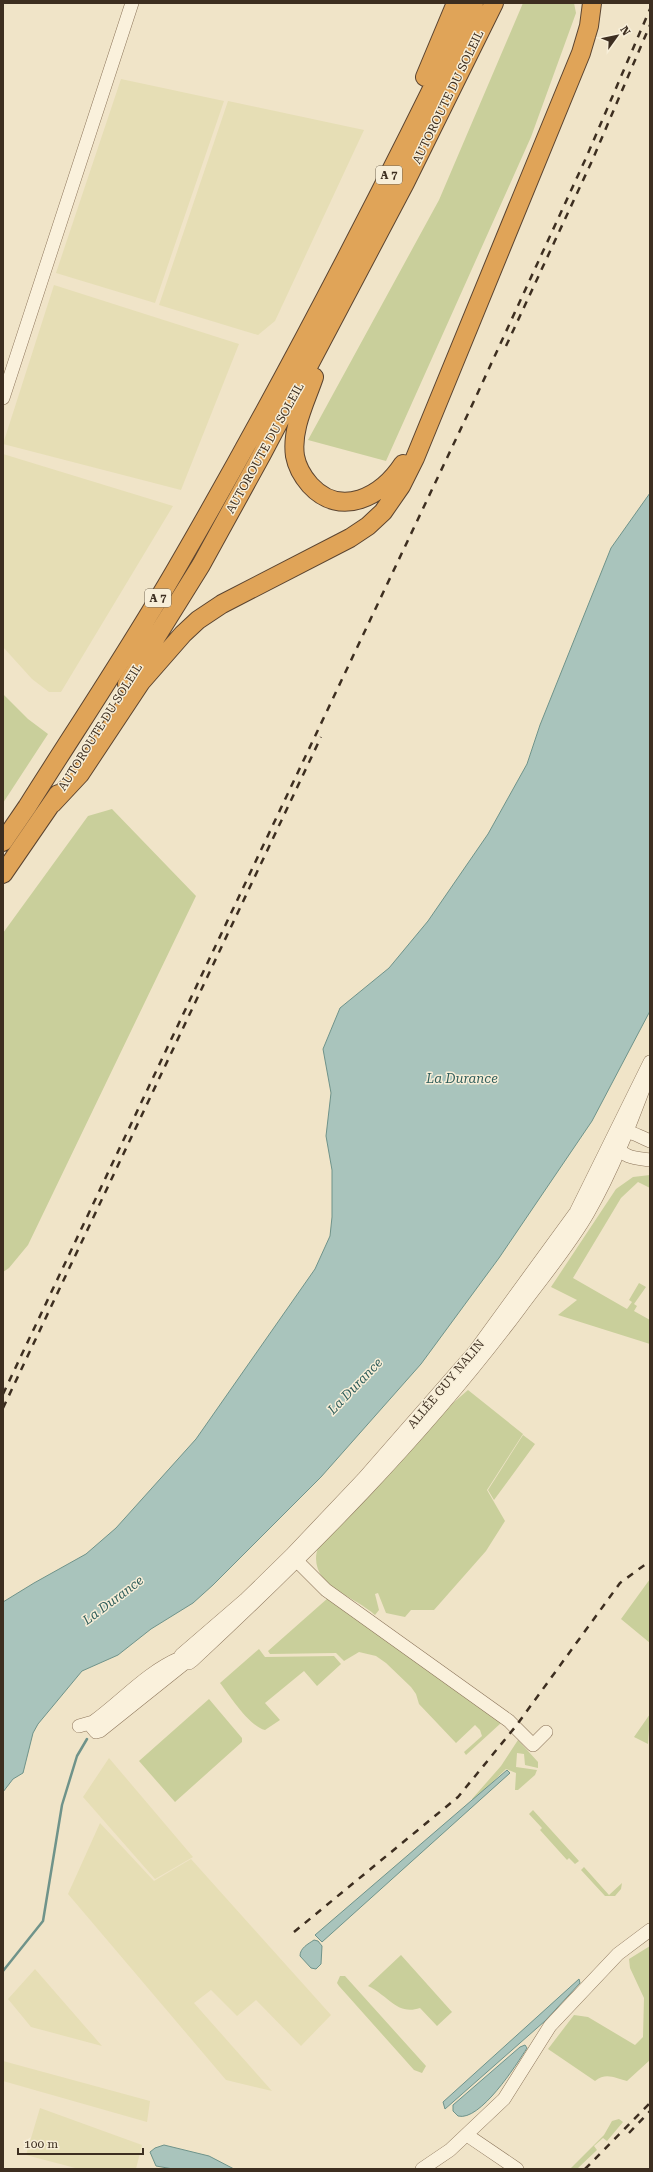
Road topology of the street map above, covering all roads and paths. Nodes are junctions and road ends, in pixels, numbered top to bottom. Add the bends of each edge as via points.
1 (132, 3) edge
2 (456, 3) edge
3 (474, 3) edge
4 (494, 3) edge
5 (583, 3) edge
6 (592, 3) edge
7 (329, 330) junction
8 (299, 345) junction
9 (3, 398) edge
10 (52, 804) junction
11 (3, 842) edge
12 (3, 874) edge
13 (650, 1062) edge
14 (650, 1071) edge
15 (624, 1140) junction
16 (650, 1141) edge
17 (650, 1160) edge
18 (294, 1559) junction
19 (79, 1726) dead end
20 (546, 1732) dead end
21 (650, 1930) edge
22 (467, 2135) junction
23 (422, 2169) edge
24 (516, 2169) edge

1 - 9 street
2 - 8 highway via 420,89 328,272
3 - 8 highway, AUTOROUTE DU SOLEIL / A 7 via 409,137
4 - 7 highway, AUTOROUTE DU SOLEIL / A 7
5 - 7 highway via 581,29 574,50 408,455 389,482 377,492 349,502 333,501 316,492 302,475 295,456 296,430
6 - 10 highway via 589,26 581,52 415,458 401,486 383,512 350,538 222,604 198,620 161,657 141,682 80,774
7 - 10 highway, AUTOROUTE DU SOLEIL / A 7 via 201,565
8 - 11 highway, AUTOROUTE DU SOLEIL / A 7 via 178,566
10 - 12 highway, AUTOROUTE DU SOLEIL / A 7
13 - 15 street, ALLÉE GUY NALIN
14 - 15 street, ALLÉE GUY NALIN
15 - 16 street
15 - 17 street
15 - 18 street, ALLÉE GUY NALIN via 576,1212 474,1352
15 - 18 street, ALLÉE GUY NALIN via 588,1213 489,1350 367,1491
18 - 19 street, ALLÉE GUY NALIN via 181,1655 182,1661 170,1663 93,1722
18 - 20 street via 326,1590 509,1721 533,1745
21 - 22 street via 618,1954 550,2026 504,2099
22 - 23 street
22 - 24 street

